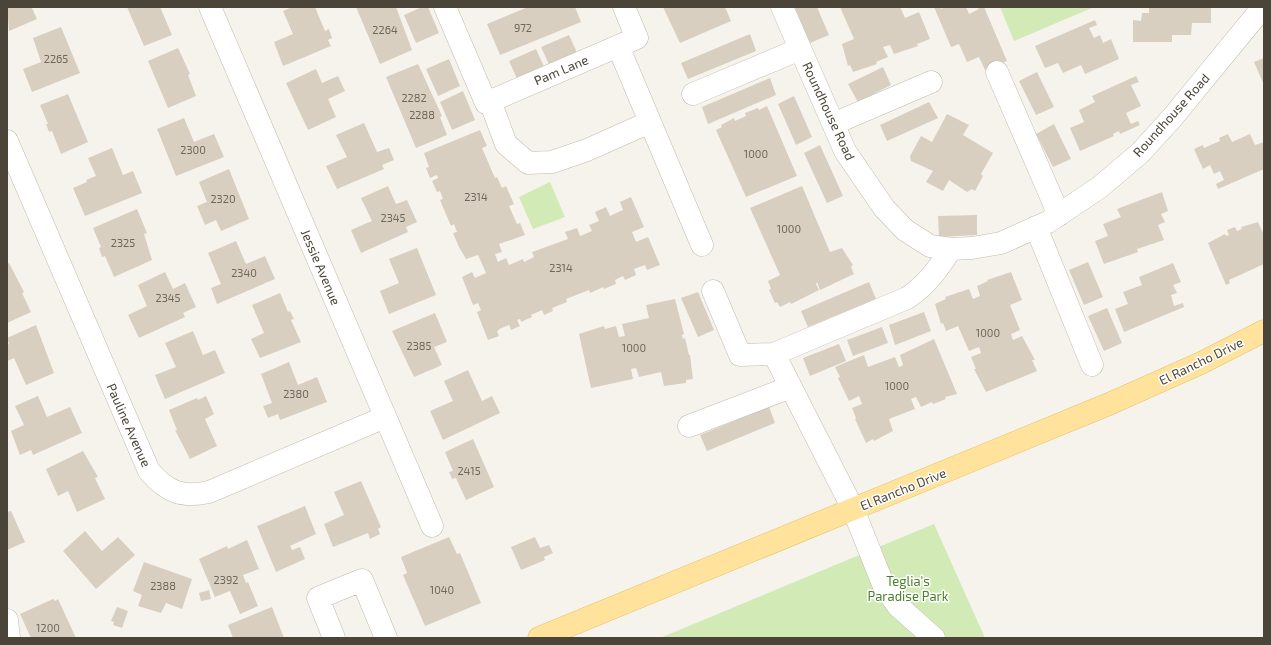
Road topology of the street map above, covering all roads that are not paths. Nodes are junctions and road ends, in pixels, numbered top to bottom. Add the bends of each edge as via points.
1 (210, 7) edge
2 (444, 7) edge
3 (624, 7) edge
4 (782, 7) edge
5 (1260, 18) edge
6 (628, 42) junction
7 (800, 49) junction
8 (997, 72) dead end
9 (931, 82) dead end
10 (693, 94) dead end
11 (488, 102) junction
12 (650, 122) junction
13 (833, 124) junction
14 (7, 141) edge
15 (1059, 215) junction
16 (1036, 227) junction
17 (702, 245) dead end
18 (951, 249) junction
19 (713, 291) dead end
20 (1264, 331) edge
21 (774, 354) junction
22 (1092, 366) dead end
23 (791, 387) junction
24 (385, 417) junction
25 (689, 426) dead end
26 (853, 509) junction
27 (432, 526) dead end
28 (7, 620) edge
29 (9, 638) edge
30 (334, 638) edge
31 (386, 638) edge
32 (539, 638) edge
33 (934, 638) edge

1 - 24 street, Jessie Avenue
2 - 11 street
3 - 6 street
4 - 7 street, Roundhouse Road
5 - 15 street, Roundhouse Road via 1140,153 1100,187
6 - 11 street, Pam Lane
6 - 12 street
7 - 10 street
7 - 13 street, Roundhouse Road
8 - 15 street
9 - 13 street
11 - 12 street via 506,144 528,163 552,162 587,150
12 - 17 street
13 - 18 street, Roundhouse Road via 845,151 884,208 905,230 930,246
14 - 24 street, Pauline Avenue via 149,471 160,484 176,493 194,495 209,492
15 - 16 street, Roundhouse Road
16 - 18 street, Roundhouse Road via 1000,243
16 - 22 street
18 - 21 street via 922,289 907,298
19 - 21 street via 740,355
20 - 26 main road, El Rancho Drive via 1201,363 1109,404
21 - 23 street
23 - 25 street
23 - 26 street
24 - 27 street, Jessie Avenue
26 - 32 main road, El Rancho Drive
26 - 33 street via 883,584 898,606
28 - 29 street
30 - 31 street via 318,598 362,580

